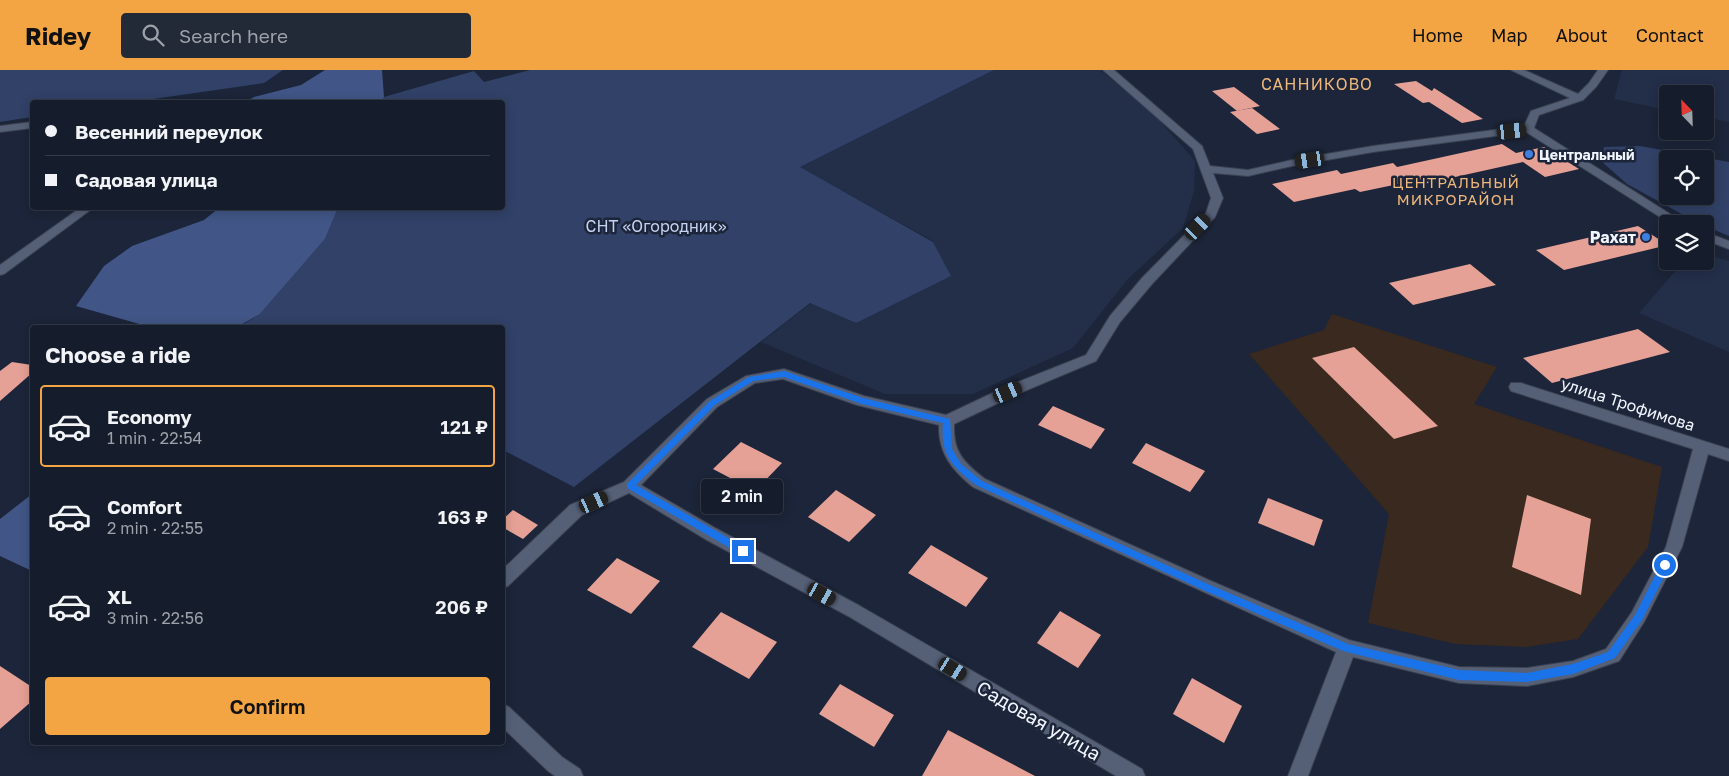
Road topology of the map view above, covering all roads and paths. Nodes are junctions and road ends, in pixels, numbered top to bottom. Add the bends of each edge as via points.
1 (1108, 70) edge
2 (1516, 70) edge
3 (1603, 70) edge
4 (1579, 98) junction
5 (30, 126) edge
6 (0, 129) edge
7 (1528, 129) junction
8 (1206, 169) junction
9 (83, 210) edge
10 (1665, 215) edge
11 (1714, 239) edge
12 (1729, 245) edge
13 (0, 271) edge
14 (1516, 387) dead end
15 (947, 421) junction
16 (1702, 446) junction
17 (1729, 455) edge
18 (630, 486) junction
19 (505, 578) edge
20 (1347, 648) junction
21 (505, 716) edge
22 (573, 776) edge
23 (1135, 776) edge
24 (1298, 776) edge

1 - 8 street via 1198,148
2 - 4 street
3 - 4 street
4 - 7 street via 1535,114
5 - 6 street
7 - 8 street via 1373,149 1248,173
7 - 10 street
8 - 15 street via 1217,198 1211,214 1115,319 1091,358
9 - 13 street
11 - 12 street
14 - 16 street, улица Трофимова
15 - 18 street via 862,401 784,374 751,379 712,403
15 - 20 street via 948,449 958,467 979,483
16 - 17 street, улица Трофимова
16 - 20 street via 1674,548 1638,618 1612,655 1573,669 1527,677 1459,675
18 - 19 street via 576,510
18 - 23 street, Садовая улица via 854,611
20 - 24 street
21 - 22 street via 554,764

